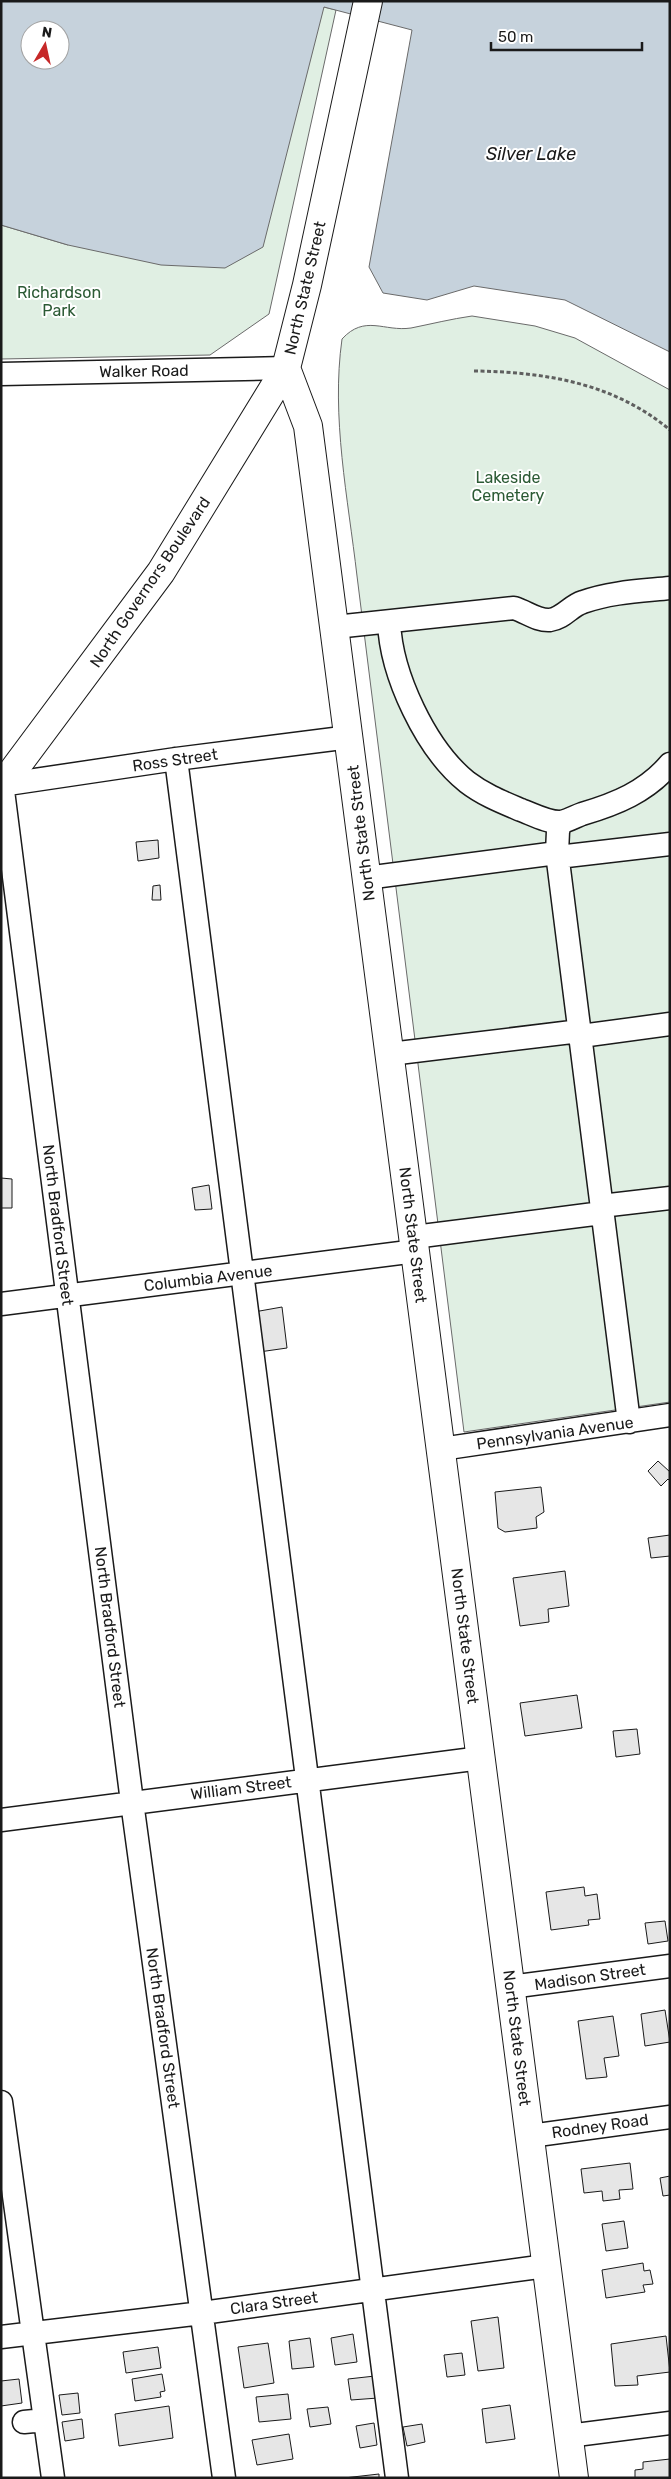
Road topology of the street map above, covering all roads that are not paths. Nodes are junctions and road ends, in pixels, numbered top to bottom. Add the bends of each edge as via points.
1 (366, 11) edge
2 (286, 368) junction
3 (1, 374) edge
4 (670, 588) edge
5 (389, 622) junction
6 (335, 627) junction
7 (350, 737) junction
8 (176, 759) junction
9 (670, 764) edge
10 (2, 783) edge
11 (561, 822) junction
12 (670, 844) edge
13 (557, 855) junction
14 (366, 878) junction
15 (670, 1024) edge
16 (580, 1034) junction
17 (390, 1054) junction
18 (670, 1198) edge
19 (601, 1210) junction
20 (415, 1244) junction
21 (242, 1273) junction
22 (67, 1296) junction
23 (1, 1304) edge
24 (670, 1415) edge
25 (629, 1422) junction
26 (441, 1449) junction
27 (481, 1758) junction
28 (307, 1780) junction
29 (132, 1802) junction
30 (1, 1820) edge
31 (670, 1966) edge
32 (510, 1988) junction
33 (1, 2102) edge
34 (670, 2117) edge
35 (530, 2136) junction
36 (546, 2266) junction
37 (372, 2290) junction
38 (202, 2313) junction
39 (34, 2333) junction
40 (1, 2337) edge
41 (670, 2423) edge
42 (568, 2436) junction
43 (52, 2478) edge
44 (224, 2478) edge
45 (396, 2478) edge
46 (574, 2478) edge

1 - 2 main road, North State Street
2 - 3 street, Walker Road
2 - 6 main road, North State Street via 308,426
2 - 10 main road, North Governors Boulevard via 161,572
4 - 5 street via 598,597 573,605 559,618 549,620 540,620 514,608
5 - 6 street
5 - 11 street via 393,654 406,692 424,728 449,765 482,793
6 - 7 main road, North State Street
7 - 8 street, Ross Street
7 - 14 main road, North State Street
8 - 10 street, Ross Street
8 - 21 street
9 - 11 street via 660,775 622,801
10 - 22 street, North Bradford Street
11 - 13 street
12 - 13 street
13 - 14 street
13 - 16 street
14 - 17 main road, North State Street
15 - 16 street
16 - 17 street
16 - 19 street
17 - 20 main road, North State Street
18 - 19 street, Columbia Avenue
19 - 20 street, Columbia Avenue
19 - 25 street
20 - 21 street, Columbia Avenue
20 - 26 main road, North State Street
21 - 22 street, Columbia Avenue
21 - 28 street
22 - 23 street, Columbia Avenue
22 - 29 street, North Bradford Street
24 - 25 street, Pennsylvania Avenue
25 - 26 street, Pennsylvania Avenue
26 - 27 main road, North State Street
27 - 28 street, William Street
27 - 32 main road, North State Street
28 - 29 street, William Street
28 - 37 street
29 - 30 street, William Street
29 - 38 street, North Bradford Street
31 - 32 street, Madison Street
32 - 35 main road, North State Street
33 - 39 street
34 - 35 street, Rodney Road
35 - 36 main road, North State Street
36 - 37 street, Clara Street
36 - 42 main road, North State Street
37 - 38 street, Clara Street
37 - 45 street
38 - 39 street, Clara Street
38 - 44 street, North Bradford Street
39 - 40 street, Clara Street
39 - 43 street via 34,2421
41 - 42 street
42 - 46 main road, North State Street

